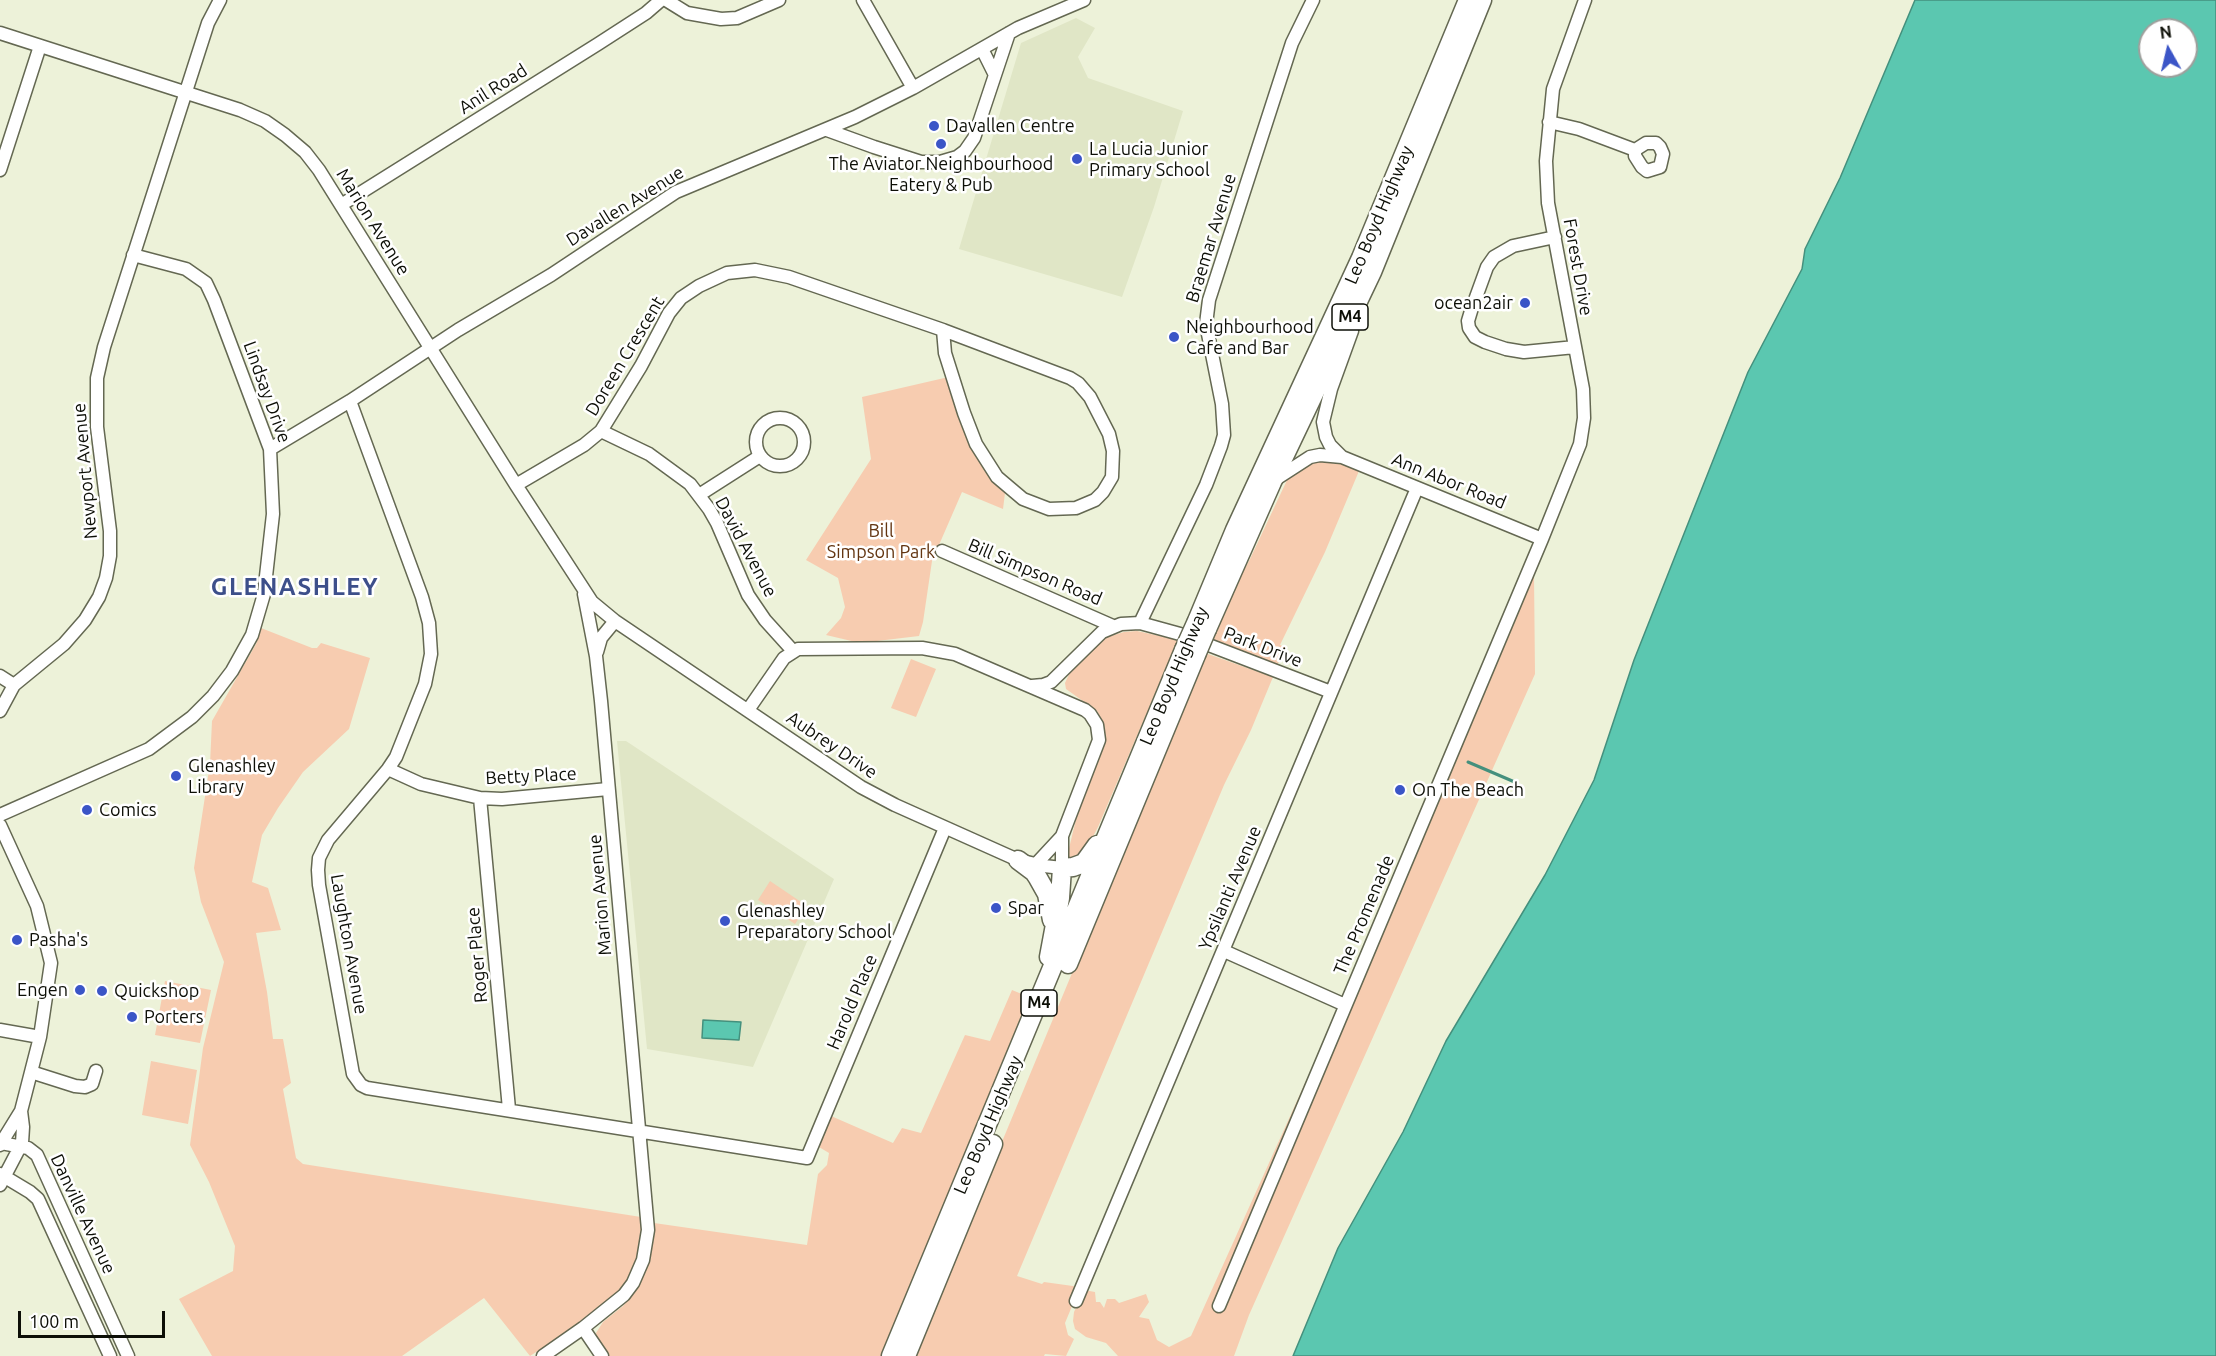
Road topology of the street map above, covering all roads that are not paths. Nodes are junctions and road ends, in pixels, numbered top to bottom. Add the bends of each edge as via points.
1 (210, 0) edge
2 (220, 0) edge
3 (661, 0) edge
4 (666, 0) edge
5 (779, 0) edge
6 (863, 0) edge
7 (1084, 0) edge
8 (1313, 0) edge
9 (1468, 0) edge
10 (1482, 0) edge
11 (1585, 0) edge
12 (208, 23) junction
13 (0, 33) edge
14 (1009, 33) junction
15 (40, 46) junction
16 (982, 49) junction
17 (995, 75) junction
18 (913, 88) junction
19 (186, 92) junction
20 (1549, 122) junction
21 (827, 130) junction
22 (1635, 150) dead end
23 (0, 170) edge
24 (341, 205) junction
25 (1555, 237) junction
26 (133, 255) junction
27 (1372, 272) junction
28 (943, 330) junction
29 (1575, 347) junction
30 (432, 349) junction
31 (350, 401) junction
32 (601, 430) junction
33 (270, 449) junction
34 (760, 456) junction
35 (1342, 457) junction
36 (1272, 482) junction
37 (516, 485) junction
38 (1417, 488) junction
39 (699, 495) junction
40 (1542, 539) junction
41 (942, 551) dead end
42 (584, 591) junction
43 (602, 611) joint
44 (615, 621) junction
45 (1140, 622) junction
46 (1202, 625) junction
47 (1113, 626) junction
48 (793, 651) junction
49 (1190, 653) junction
50 (596, 656) junction
51 (1060, 673) junction
52 (0, 676) edge
53 (14, 686) junction
54 (1030, 686) junction
55 (1330, 692) junction
56 (1068, 703) junction
57 (748, 710) junction
58 (0, 711) edge
59 (388, 769) junction
60 (608, 789) junction
61 (480, 798) junction
62 (0, 815) edge
63 (0, 825) edge
64 (945, 828) junction
65 (1110, 828) junction
66 (1062, 836) junction
67 (1027, 862) junction
68 (1062, 867) junction
69 (1051, 949) junction
70 (1224, 951) junction
71 (1345, 1005) junction
72 (1031, 1022) junction
73 (0, 1030) edge
74 (40, 1037) junction
75 (96, 1071) dead end
76 (31, 1072) junction
77 (509, 1109) junction
78 (21, 1111) junction
79 (641, 1131) junction
80 (0, 1144) edge
81 (20, 1146) junction
82 (807, 1158) joint
83 (1, 1179) edge
84 (1076, 1301) dead end
85 (1218, 1306) dead end
86 (583, 1328) junction
87 (110, 1356) edge
88 (128, 1356) edge
89 (543, 1356) edge
90 (602, 1356) edge
91 (891, 1356) edge
92 (906, 1356) edge

1 - 12 street
2 - 12 street
3 - 24 street, Anil Road via 598,45
4 - 5 street via 687,13 721,19 737,18
6 - 18 street
7 - 14 street, Davallen Avenue
8 - 45 street, Braemar Avenue via 1292,43 1209,300 1206,324 1224,420 1221,446
9 - 46 highway, Leo Boyd Highway / M4 via 1361,258 1235,530
10 - 27 highway, Leo Boyd Highway / M4
11 - 20 street, Forest Drive via 1556,78
12 - 19 street, Newport Avenue
13 - 15 street, Marion Avenue
14 - 16 street, Davallen Avenue
14 - 17 street
15 - 19 street, Marion Avenue
15 - 23 street
16 - 17 street
16 - 18 street, Davallen Avenue
17 - 21 street via 974,138 965,151 949,160 931,163 907,158
18 - 21 street, Davallen Avenue
19 - 24 street, Marion Avenue via 266,121 304,152
19 - 26 street, Newport Avenue
20 - 22 street
20 - 25 street, Forest Drive via 1546,181
21 - 30 street, Davallen Avenue via 676,192
24 - 30 street, Marion Avenue
25 - 29 street, Forest Drive
25 - 29 street via 1513,246 1494,257 1471,311 1469,328 1475,337 1515,351
26 - 33 street, Lindsay Drive via 186,269 206,284
26 - 53 street, Newport Avenue via 97,378 97,426 110,531 106,578 85,620 64,644
27 - 35 street via 1323,422 1326,437
27 - 36 highway, Leo Boyd Highway / M4
28 - 28 street, Doreen Crescent via 1062,373 1084,389 1109,434 1113,451 1112,477 1095,500 1076,508 1049,509 1023,499 997,477 976,444 964,413 945,353
28 - 32 street, Doreen Crescent via 789,277 755,270 727,273 699,286 677,303
29 - 40 street, Forest Drive via 1584,401 1582,433 1574,463
30 - 31 street, Davallen Avenue
30 - 37 street, Marion Avenue
31 - 33 street, Davallen Avenue
31 - 59 street, Laughton Avenue via 422,597 431,637 425,684
32 - 37 street, Doreen Crescent via 584,445
32 - 39 street, David Avenue via 662,462
33 - 62 street, Lindsay Drive via 273,514 264,594 252,634 232,671 192,717 148,749
34 - 34 street via 756,437 767,422 786,418 801,429 804,447 794,463 775,466
34 - 39 street
35 - 36 street, Ann Abor Road via 1310,457
35 - 38 street, Ann Abor Road
36 - 46 highway, Leo Boyd Highway / M4
37 - 42 street, Marion Avenue
38 - 40 street, Ann Abor Road
38 - 55 street, Ypsilanti Avenue
39 - 48 street, David Avenue via 717,523 748,595
40 - 71 street, The Promenade
41 - 47 street, Bill Simpson Road
42 - 43 street, Marion Avenue
42 - 50 street, Marion Avenue
43 - 44 street, Aubrey Drive
44 - 50 street, Marion Avenue via 601,638
44 - 57 street, Aubrey Drive
45 - 47 street, Park Drive
45 - 55 street, Park Drive
46 - 49 highway, Leo Boyd Highway / M4, bridge
47 - 51 street, Park Drive
48 - 54 street via 940,650
48 - 57 street
49 - 65 highway, Leo Boyd Highway / M4
49 - 92 highway, Leo Boyd Highway / M4
50 - 60 street, Marion Avenue
51 - 54 street, Park Drive via 1047,684
51 - 56 street via 1061,692
52 - 53 street
53 - 58 street, Newport Avenue
54 - 56 street
55 - 70 street, Ypsilanti Avenue
56 - 66 street via 1090,714 1097,725 1099,740
57 - 64 street, Aubrey Drive via 861,787
59 - 61 street, Betty Place via 421,784
59 - 77 street, Laughton Avenue via 328,840 319,858 353,1074 367,1088
60 - 61 street, Betty Place
60 - 79 street, Marion Avenue
61 - 77 street, Roger Place
63 - 74 street via 37,906 51,963
64 - 67 street, Aubrey Drive
64 - 82 street, Harold Place
65 - 68 highway via 1084,862
65 - 72 highway, Leo Boyd Highway / M4
66 - 67 street
66 - 68 street
67 - 68 street, Aubrey Drive
67 - 69 highway via 1047,894 1052,920
68 - 69 highway
69 - 72 highway
70 - 71 street
70 - 84 street, Ypsilanti Avenue
71 - 85 street, The Promenade
72 - 91 highway, Leo Boyd Highway / M4
73 - 74 street
74 - 76 street
75 - 76 street via 95,1080 85,1087
76 - 78 street
77 - 79 street, Laughton Avenue
78 - 80 street
78 - 81 street
79 - 82 street, Laughton Avenue
79 - 86 street, Marion Avenue via 648,1230 643,1260 624,1295
80 - 81 street
81 - 83 street
81 - 88 street, Danville Avenue via 34,1151 39,1159
83 - 87 street, Danville Avenue via 38,1199
86 - 89 street, Marion Avenue
86 - 90 street

